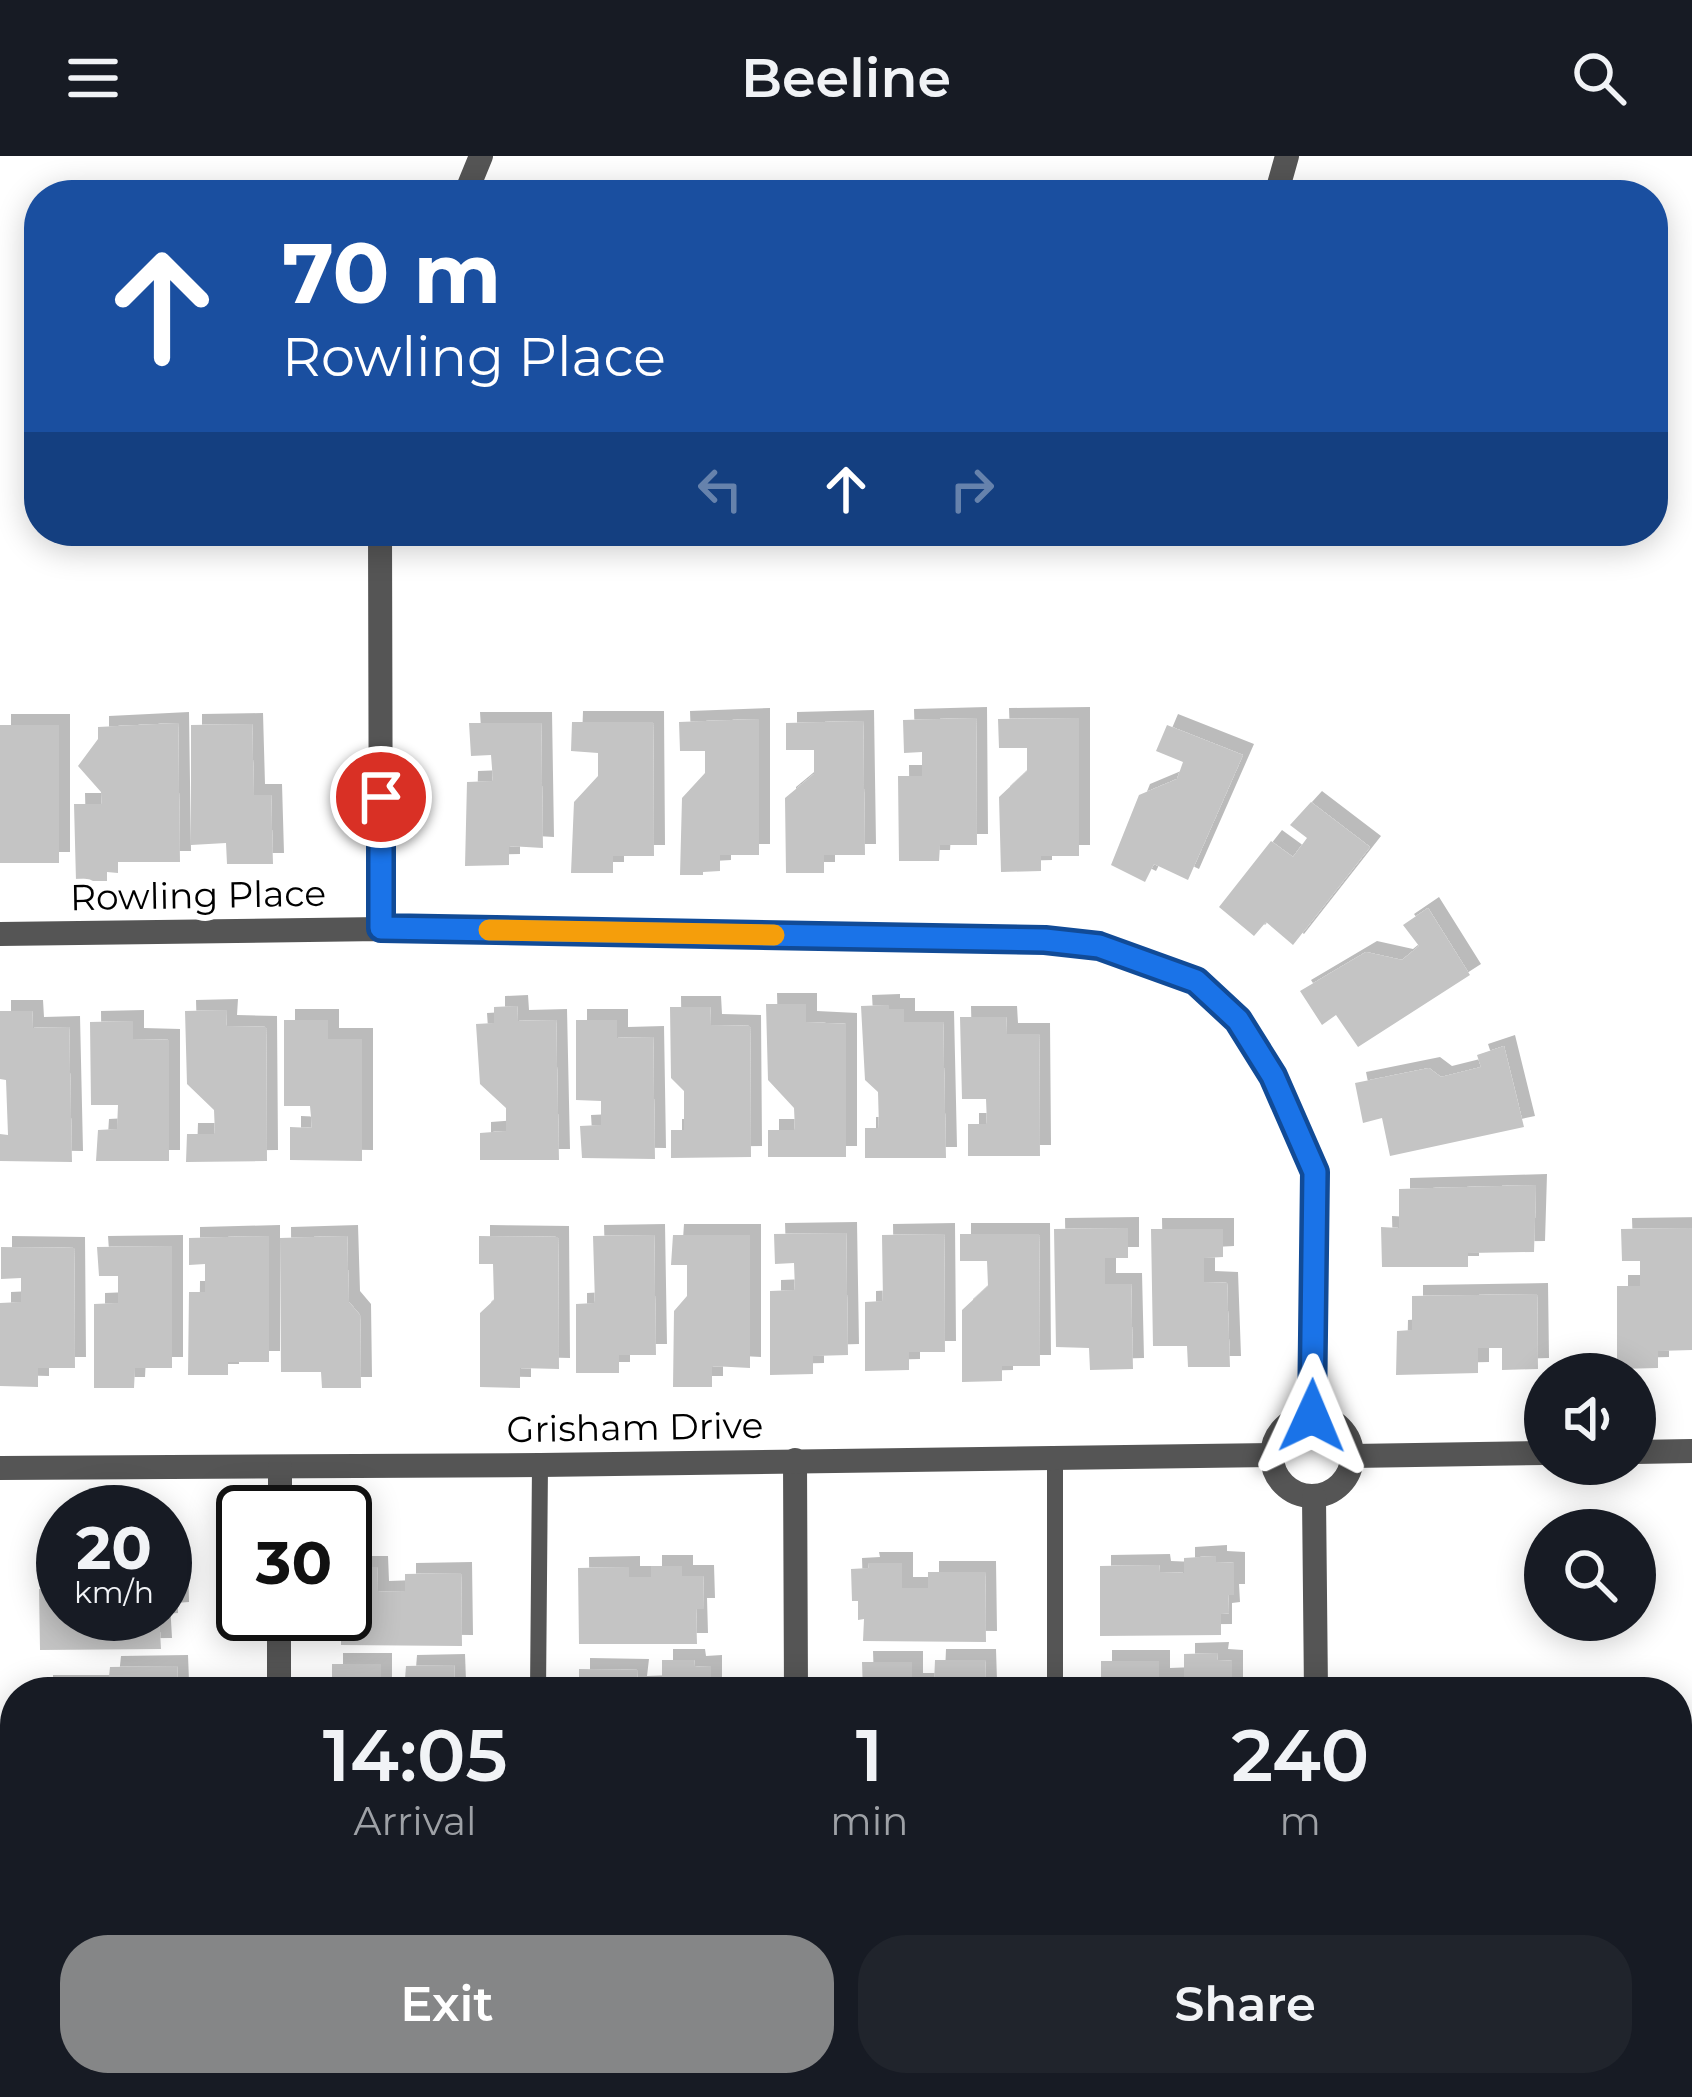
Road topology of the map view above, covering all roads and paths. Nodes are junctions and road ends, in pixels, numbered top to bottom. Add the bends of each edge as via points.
1 (380, 546) edge
2 (381, 928) junction
3 (0, 934) edge
4 (1312, 1416) junction
5 (1692, 1451) edge
6 (1656, 1452) edge
7 (1524, 1453) edge
8 (1272, 1455) junction
9 (1352, 1456) junction
10 (1055, 1459) junction
11 (795, 1460) junction
12 (540, 1465) junction
13 (280, 1466) junction
14 (0, 1468) edge
15 (280, 1485) edge
16 (1314, 1497) junction
17 (279, 1641) edge
18 (279, 1677) edge
19 (538, 1677) edge
20 (796, 1677) edge
21 (1055, 1677) edge
22 (1316, 1677) edge

1 - 2 street
2 - 3 street, Rowling Place
2 - 4 street, Rowling Place via 1045,940 1099,946 1196,981 1238,1020 1273,1076 1315,1172
4 - 8 street via 1281,1430
4 - 9 street via 1340,1427
5 - 6 street
7 - 9 street
8 - 10 street, Grisham Drive
8 - 16 street via 1280,1480
9 - 16 street via 1339,1486
10 - 11 street, Grisham Drive
10 - 21 lane
11 - 12 street, Grisham Drive
11 - 20 street
12 - 13 street, Grisham Drive
12 - 19 lane
13 - 14 street, Grisham Drive
13 - 15 street
16 - 22 street
17 - 18 street

